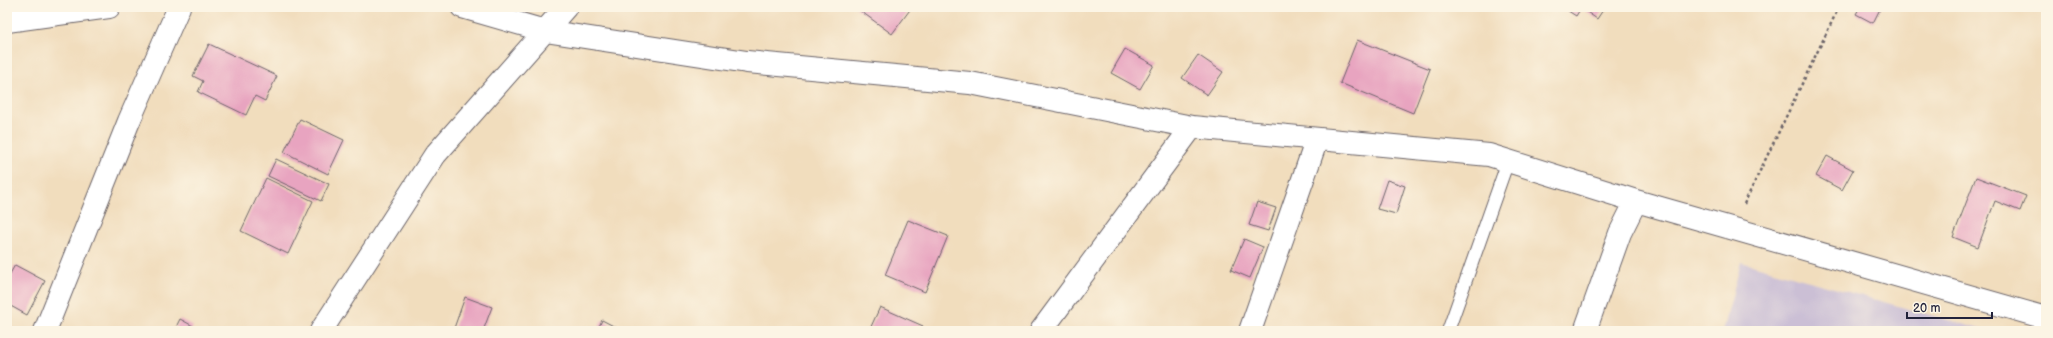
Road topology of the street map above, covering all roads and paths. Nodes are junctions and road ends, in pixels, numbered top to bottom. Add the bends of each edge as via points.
1 (109, 7) edge
2 (179, 7) edge
3 (462, 7) edge
4 (566, 7) edge
5 (1839, 7) edge
6 (7, 21) edge
7 (545, 31) junction
8 (1192, 127) junction
9 (1317, 139) junction
10 (1508, 161) junction
11 (1636, 201) junction
12 (1732, 228) junction
13 (2046, 318) edge
14 (45, 331) edge
15 (321, 331) edge
16 (1041, 331) edge
17 (1250, 331) edge
18 (1448, 331) edge
19 (1585, 331) edge

1 - 6 street
2 - 14 street via 129,121
3 - 7 street
4 - 7 street
5 - 12 path
7 - 8 street via 747,62 970,83
7 - 15 street via 435,155
8 - 9 street
8 - 16 street
9 - 10 street via 1489,155
9 - 17 street
10 - 11 street
10 - 18 lane
11 - 12 street
11 - 19 street via 1620,233
12 - 13 street

